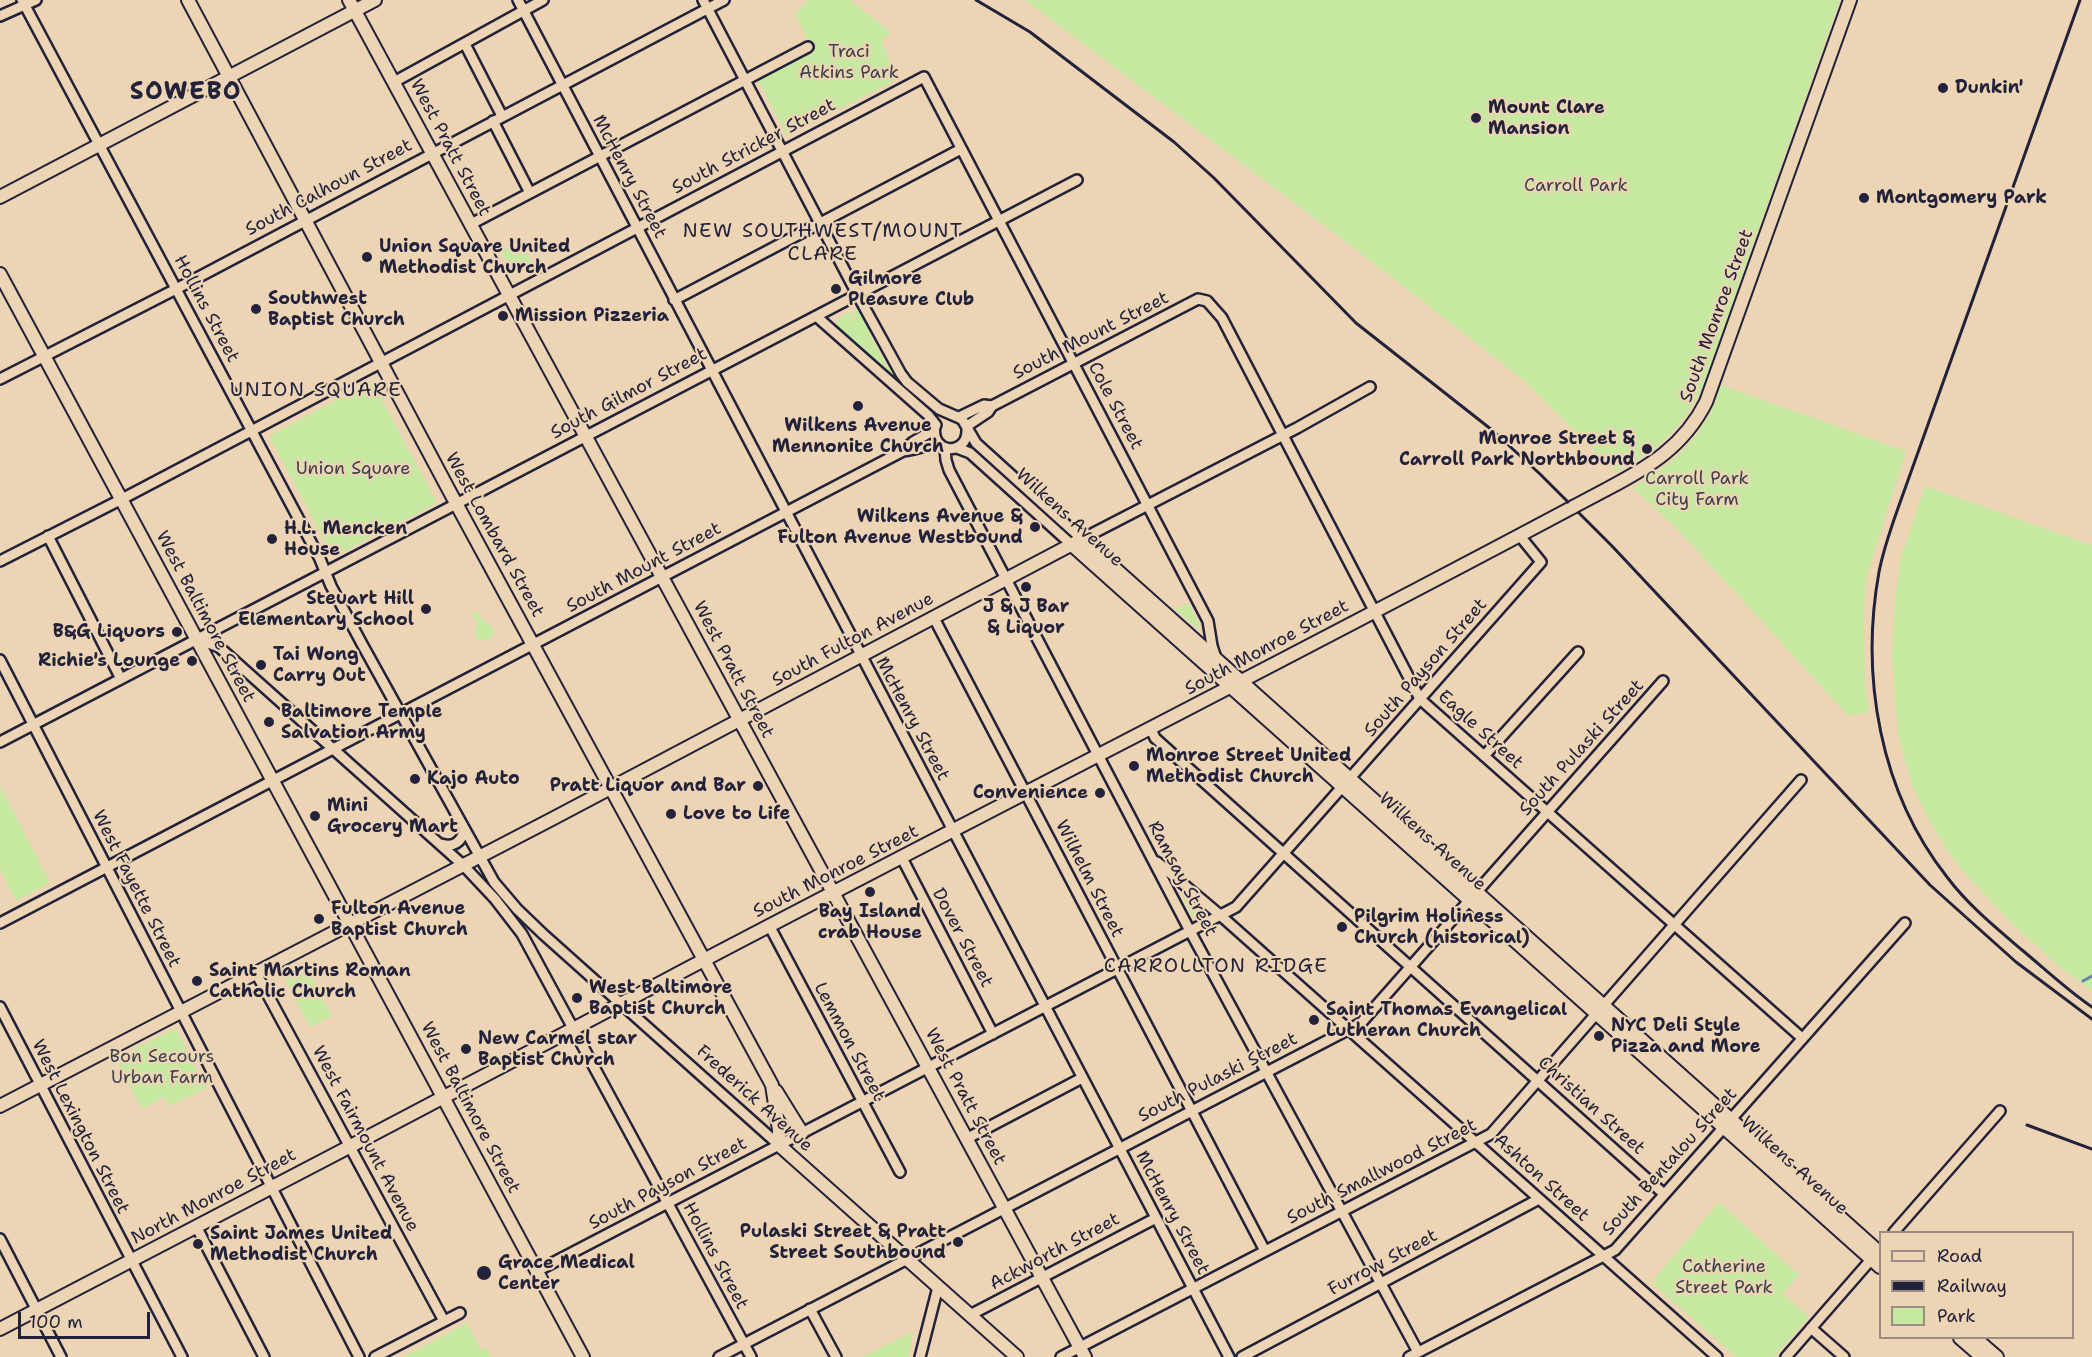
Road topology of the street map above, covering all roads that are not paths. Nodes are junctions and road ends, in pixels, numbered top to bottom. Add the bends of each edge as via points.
1 (36, 0) edge
2 (188, 0) edge
3 (375, 0) edge
4 (518, 0) edge
5 (543, 0) edge
6 (724, 0) edge
7 (1850, 0) edge
8 (23, 2) edge
9 (705, 4) edge
10 (352, 5) edge
11 (523, 10) junction
12 (0, 16) edge
13 (465, 44) junction
14 (808, 47) dead end
15 (229, 77) junction
16 (924, 77) joint
17 (745, 80) junction
18 (394, 82) junction
19 (562, 84) junction
20 (502, 116) junction
21 (493, 121) junction
22 (99, 145) junction
23 (961, 148) junction
24 (782, 151) junction
25 (432, 153) junction
26 (600, 156) junction
27 (1077, 180) dead end
28 (530, 193) junction
29 (0, 197) edge
30 (304, 220) junction
31 (999, 221) junction
32 (819, 223) junction
33 (471, 224) junction
34 (637, 228) junction
35 (0, 274) edge
36 (176, 289) junction
37 (857, 294) junction
38 (509, 295) junction
39 (674, 300) junction
40 (1207, 301) joint
41 (816, 316) junction
42 (45, 356) junction
43 (381, 363) junction
44 (1074, 363) junction
45 (711, 370) junction
46 (0, 379) edge
47 (1370, 387) dead end
48 (992, 406) junction
49 (955, 416) junction
50 (935, 427) junction
51 (967, 427) junction
52 (251, 430) junction
53 (1283, 435) junction
54 (585, 436) junction
55 (942, 446) junction
56 (957, 448) junction
57 (903, 451) junction
58 (122, 499) junction
59 (457, 504) junction
60 (1148, 505) junction
61 (786, 513) junction
62 (1523, 534) junction
63 (48, 536) junction
64 (1077, 542) junction
65 (0, 561) edge
66 (325, 572) junction
67 (662, 577) junction
68 (1007, 579) junction
69 (1375, 612) junction
70 (934, 618) junction
71 (197, 639) junction
72 (533, 645) junction
73 (1578, 652) dead end
74 (861, 656) junction
75 (1216, 658) junction
76 (0, 660) edge
77 (121, 679) junction
78 (1663, 681) dead end
79 (1237, 684) junction
80 (1420, 699) junction
81 (400, 715) junction
82 (740, 719) junction
83 (33, 724) junction
84 (1151, 729) junction
85 (0, 742) edge
86 (333, 750) junction
87 (1099, 755) junction
88 (1484, 756) junction
89 (1802, 780) dead end
90 (273, 781) junction
91 (1347, 783) junction
92 (610, 787) junction
93 (1026, 794) junction
94 (1547, 812) junction
95 (464, 830) junction
96 (953, 832) junction
97 (439, 843) junction
98 (1284, 853) junction
99 (478, 856) junction
100 (902, 858) junction
101 (1153, 858) junction
102 (463, 865) junction
103 (107, 867) junction
104 (834, 894) junction
105 (1474, 896) junction
106 (1220, 915) junction
107 (0, 923) edge
108 (351, 923) junction
109 (1905, 923) dead end
110 (1674, 925) junction
111 (770, 927) junction
112 (1190, 931) junction
113 (704, 961) junction
114 (1410, 966) junction
115 (1117, 969) junction
116 (256, 973) junction
117 (621, 1004) junction
118 (0, 1007) edge
119 (1045, 1007) junction
120 (1601, 1009) junction
121 (181, 1012) junction
122 (573, 1029) junction
123 (1348, 1029) junction
124 (993, 1034) junction
125 (1802, 1038) junction
126 (928, 1067) junction
127 (1267, 1072) junction
128 (1082, 1078) junction
129 (1538, 1080) junction
130 (40, 1085) junction
131 (772, 1085) junction
132 (444, 1098) junction
133 (862, 1102) junction
134 (0, 1106) edge
135 (1192, 1110) junction
136 (2000, 1111) dead end
137 (1727, 1123) junction
138 (802, 1133) junction
139 (966, 1139) junction
140 (1476, 1142) junction
141 (779, 1145) junction
142 (350, 1146) junction
143 (1120, 1148) junction
144 (900, 1172) dead end
145 (273, 1186) junction
146 (1664, 1194) junction
147 (1539, 1199) junction
148 (668, 1203) junction
149 (1004, 1209) junction
150 (1342, 1211) junction
151 (1156, 1218) junction
152 (197, 1228) junction
153 (1896, 1231) edge
154 (0, 1239) edge
155 (1265, 1251) junction
156 (1878, 1255) edge
157 (1604, 1256) junction
158 (907, 1259) junction
159 (131, 1260) junction
160 (537, 1272) junction
161 (1041, 1278) junction
162 (1381, 1282) junction
163 (938, 1287) junction
164 (1193, 1289) junction
165 (37, 1310) junction
166 (810, 1310) junction
167 (460, 1313) dead end
168 (970, 1315) junction
169 (444, 1321) junction
170 (1811, 1328) junction
171 (0, 1329) edge
172 (1961, 1339) edge
173 (1977, 1339) edge
174 (744, 1344) junction
175 (1083, 1352) edge
176 (1418, 1352) junction
177 (61, 1357) edge
178 (182, 1357) edge
179 (264, 1357) edge
180 (359, 1357) edge
181 (375, 1357) edge
182 (583, 1357) edge
183 (719, 1357) edge
184 (751, 1357) edge
185 (836, 1357) edge
186 (920, 1357) edge
187 (1017, 1357) edge
188 (1061, 1357) edge
189 (1229, 1357) edge
190 (1242, 1357) edge
191 (1409, 1357) edge
192 (1717, 1357) edge
193 (1785, 1357) edge
194 (1844, 1357) edge
195 (1982, 1357) edge
196 (1997, 1357) edge

1 - 8 street
2 - 15 main road, West Lombard Street
3 - 10 main road
4 - 11 street, McHenry Street
5 - 11 street
6 - 9 street, South Calhoun Street
7 - 62 main road, South Monroe Street, bridge via 1706,402 1692,427 1679,443 1628,479
8 - 12 street
8 - 22 street, Hollins Street
9 - 17 street
9 - 19 street, South Calhoun Street
10 - 15 main road
10 - 18 main road, West Pratt Street
11 - 13 street
11 - 19 street, McHenry Street
13 - 18 street
13 - 20 street
14 - 17 street
15 - 22 main road
15 - 30 main road, West Lombard Street
16 - 23 street, Cole Street
16 - 24 street, South Stricker Street
17 - 24 street
17 - 26 street
18 - 25 main road, West Pratt Street
19 - 20 street, South Calhoun Street
19 - 26 street, McHenry Street
20 - 21 street, South Calhoun Street
21 - 25 street, South Calhoun Street
21 - 28 street
22 - 29 main road
22 - 36 street, Hollins Street
23 - 31 street, Cole Street
23 - 32 street
24 - 32 street
24 - 34 street, South Stricker Street
25 - 30 street, South Calhoun Street
25 - 33 main road, West Pratt Street
26 - 28 street
26 - 34 street, McHenry Street
27 - 31 street, South Gilmor Street
28 - 33 street
30 - 36 street, South Calhoun Street
30 - 43 main road, West Lombard Street
31 - 37 street, South Gilmor Street
31 - 44 street, Cole Street
32 - 37 street
32 - 39 street
33 - 38 main road, West Pratt Street
34 - 38 street, South Stricker Street
34 - 39 street, McHenry Street
35 - 42 main road, West Baltimore Street
36 - 42 street, South Calhoun Street
36 - 52 street, Hollins Street
37 - 41 street, South Gilmor Street
37 - 49 street via 907,382 939,410
38 - 43 street, South Stricker Street
38 - 54 main road, West Pratt Street
39 - 45 street, McHenry Street
40 - 44 street, South Mount Street via 1198,299
40 - 53 street, Eagle Street via 1222,318
41 - 45 street, South Gilmor Street
41 - 50 street via 928,415
42 - 46 street, South Calhoun Street
42 - 58 main road, West Baltimore Street
43 - 52 street, South Stricker Street
43 - 59 main road, West Lombard Street
44 - 48 street, South Mount Street
44 - 60 street, Cole Street
45 - 54 street, South Gilmor Street
45 - 61 street, McHenry Street
47 - 53 street, South Fulton Avenue
48 - 49 street, South Mount Street via 984,405
48 - 51 street, South Mount Street
49 - 50 street via 941,418
49 - 51 street
50 - 55 street via 935,437
50 - 57 street, South Mount Street
51 - 56 street via 967,438
51 - 64 street, Wilkens Avenue via 976,443
52 - 58 street, South Stricker Street
52 - 66 street, Hollins Street
53 - 60 street, South Fulton Avenue
53 - 69 street, Eagle Street
54 - 59 street, South Gilmor Street
54 - 67 main road, West Pratt Street
55 - 56 street
55 - 57 street, South Mount Street
55 - 68 street, Ramsay Street via 949,470
56 - 64 street, Wilkens Avenue via 970,453
57 - 61 street, South Mount Street
58 - 63 street, South Stricker Street
58 - 71 main road, West Baltimore Street
59 - 66 street, South Gilmor Street
59 - 72 main road, West Lombard Street
60 - 64 street, South Fulton Avenue
60 - 75 street, Cole Street via 1208,621
61 - 67 street, South Mount Street
61 - 74 street, McHenry Street
62 - 69 main road, South Monroe Street
62 - 80 street, South Payson Street via 1542,562
63 - 65 street, South Stricker Street
63 - 77 street
64 - 68 main road, South Fulton Avenue
64 - 75 main road, Wilkens Avenue
64 - 79 main road, Wilkens Avenue
66 - 71 street, South Gilmor Street
66 - 81 street, Hollins Street
67 - 72 street, South Mount Street
67 - 82 main road, West Pratt Street
68 - 70 main road, South Fulton Avenue
68 - 87 street, Ramsay Street
69 - 79 main road, South Monroe Street
69 - 80 street, Eagle Street
70 - 74 main road, South Fulton Avenue
70 - 93 street, Wilhelm Street
71 - 77 street, South Gilmor Street
71 - 86 street via 219,647
71 - 90 main road, West Baltimore Street
72 - 81 street, South Mount Street
72 - 92 main road, West Lombard Street
73 - 88 street
74 - 82 main road, South Fulton Avenue
74 - 96 street, McHenry Street
75 - 79 main road, Wilkens Avenue
76 - 83 street, West Fayette Street
77 - 83 street, South Gilmor Street
78 - 94 street, South Pulaski Street
79 - 84 main road, South Monroe Street
79 - 91 main road, Wilkens Avenue
80 - 88 street, Eagle Street
80 - 91 street, South Payson Street
81 - 86 street, South Mount Street
81 - 95 street, Hollins Street
82 - 92 main road, South Fulton Avenue
82 - 104 main road, West Pratt Street
83 - 85 street, South Gilmor Street
83 - 103 street, West Fayette Street
84 - 87 main road, South Monroe Street
84 - 98 street, Christian Street via 1155,738
86 - 90 street, South Mount Street
86 - 97 street
87 - 93 main road, South Monroe Street
87 - 101 street, Ramsay Street
88 - 94 street, Eagle Street
89 - 110 street, South Smallwood Street
90 - 103 street, South Mount Street
90 - 108 main road, West Baltimore Street
91 - 98 street, South Payson Street
91 - 105 main road, Wilkens Avenue
92 - 99 main road, South Fulton Avenue
92 - 113 main road, West Lombard Street
93 - 96 main road, South Monroe Street
93 - 115 street, Wilhelm Street
94 - 105 street, South Pulaski Street
94 - 110 street, Eagle Street
95 - 97 street via 454,844
95 - 99 street, Hollins Street
96 - 100 main road, South Monroe Street
96 - 119 street, McHenry Street
97 - 102 street
98 - 106 street, South Payson Street via 1236,907
98 - 114 street, Christian Street
99 - 102 main road, South Fulton Avenue
99 - 117 street, Frederick Avenue via 517,909
100 - 104 main road, South Monroe Street
100 - 124 street, Dover Street
101 - 106 street, Ashton Street
101 - 112 street, Ramsay Street
102 - 108 main road, South Fulton Avenue
102 - 122 street, Hollins Street via 522,934
103 - 107 street, South Mount Street
103 - 121 street, West Fayette Street
104 - 111 main road, South Monroe Street
104 - 126 main road, West Pratt Street
105 - 114 street, South Pulaski Street
105 - 120 main road, Wilkens Avenue
106 - 112 street, South Payson Street
106 - 123 street, Ashton Street
108 - 116 main road, South Fulton Avenue
108 - 132 main road, West Baltimore Street
109 - 125 street, South Bentalou Street
110 - 120 street, South Smallwood Street
110 - 125 street, Eagle Street
111 - 113 main road, South Monroe Street
111 - 133 street, Lemmon Street
112 - 115 street, South Payson Street
112 - 127 street, Ramsay Street
113 - 117 main road, South Monroe Street
113 - 131 main road, West Lombard Street
114 - 123 street, South Pulaski Street via 1361,1023
114 - 129 street, Christian Street
115 - 119 street, South Payson Street
115 - 135 street, Wilhelm Street
116 - 121 main road, South Fulton Avenue
116 - 142 street, West Fairmount Avenue
117 - 122 main road, South Monroe Street
117 - 141 street, Frederick Avenue
118 - 130 street, West Lexington Street
119 - 124 street, South Payson Street
119 - 128 street, McHenry Street
120 - 129 street, South Smallwood Street
120 - 137 main road, Wilkens Avenue
121 - 130 main road, South Fulton Avenue
121 - 145 street, West Fayette Street
122 - 132 main road, South Monroe Street
122 - 148 street, Hollins Street
123 - 127 street, South Pulaski Street
123 - 140 street, Ashton Street
124 - 126 street, South Payson Street
125 - 137 street, South Bentalou Street
126 - 133 street, South Payson Street
126 - 139 main road, West Pratt Street
127 - 135 street, South Pulaski Street
127 - 150 street, Ramsay Street
128 - 139 street
128 - 143 street, McHenry Street
129 - 140 street, South Smallwood Street via 1491,1134
129 - 146 street, Christian Street
130 - 134 main road, South Fulton Avenue
130 - 159 street, West Lexington Street
131 - 138 main road, West Lombard Street
131 - 141 main road, West Lombard Street
132 - 142 main road, North Monroe Street
132 - 160 main road, West Baltimore Street
133 - 138 street, South Payson Street
133 - 144 street, Lemmon Street
135 - 143 street, South Pulaski Street
135 - 155 street, Wilhelm Street
136 - 153 street
137 - 146 street, South Bentalou Street
137 - 156 main road, Wilkens Avenue
138 - 141 street, South Payson Street
139 - 149 main road, West Pratt Street
140 - 147 street, Ashton Street
140 - 150 street, South Smallwood Street
141 - 148 street, South Payson Street
141 - 158 main road, Frederick Avenue
142 - 145 main road, North Monroe Street
142 - 169 street, West Fairmount Avenue
143 - 149 street, South Pulaski Street
143 - 151 street, McHenry Street
145 - 152 main road, North Monroe Street
145 - 180 street, West Fayette Street
146 - 157 street, South Bentalou Street via 1614,1250
147 - 157 street, Ashton Street
147 - 162 street, Furrow Street
148 - 160 street, South Payson Street
148 - 174 street, Hollins Street
149 - 158 street, South Pulaski Street
149 - 161 main road, West Pratt Street
150 - 155 street, South Smallwood Street
150 - 162 street, Ramsay Street
151 - 161 street, Ackworth Street
151 - 164 street, McHenry Street
152 - 159 main road, North Monroe Street
152 - 179 street
154 - 165 street
155 - 164 street, South Smallwood Street
156 - 170 street
157 - 176 street, South Bentalou Street
157 - 192 street, Ashton Street
158 - 163 main road, Frederick Avenue
158 - 166 street, South Pulaski Street
159 - 165 main road, North Monroe Street
159 - 178 street, West Lexington Street
160 - 182 main road, West Baltimore Street
161 - 168 street, Ackworth Street
161 - 175 main road, West Pratt Street
162 - 176 street, Ramsay Street
162 - 190 street, Furrow Street
163 - 168 main road, Frederick Avenue
163 - 186 street
164 - 175 street, South Smallwood Street
164 - 189 street, McHenry Street
165 - 171 main road, North Monroe Street
165 - 177 street
166 - 174 street, South Pulaski Street
166 - 185 street
167 - 169 street
168 - 187 main road, Frederick Avenue
169 - 181 street
170 - 193 street
170 - 194 street
172 - 195 main road
173 - 196 main road
174 - 183 street, South Pulaski Street
174 - 184 street, Hollins Street
175 - 188 street, South Smallwood Street
176 - 191 street, South Bentalou Street

